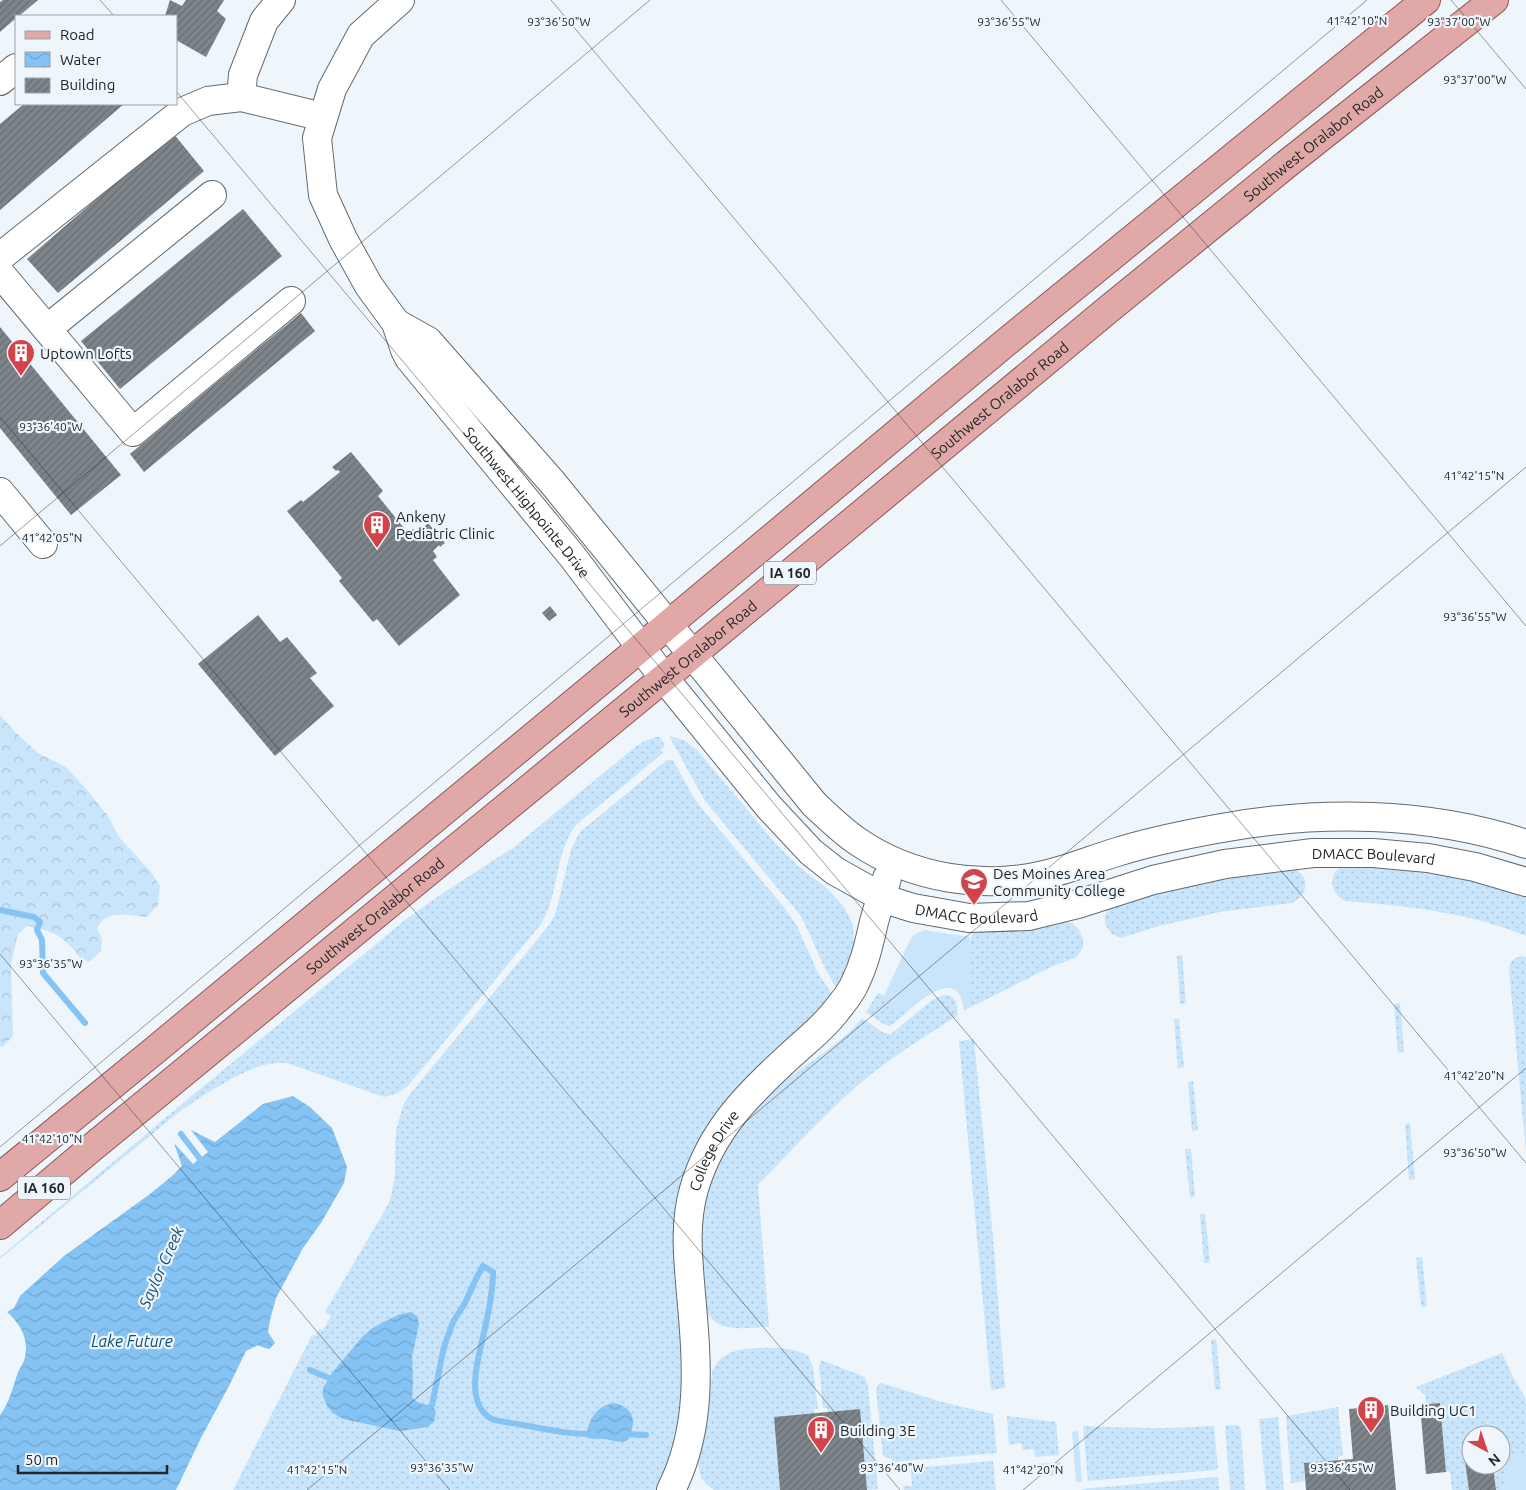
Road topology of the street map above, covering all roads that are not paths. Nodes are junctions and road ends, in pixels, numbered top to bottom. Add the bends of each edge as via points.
1 (281, 0) edge
2 (1426, 0) edge
3 (1494, 0) edge
4 (386, 5) edge
5 (15, 69) edge
6 (0, 81) edge
7 (240, 96) junction
8 (320, 127) junction
9 (212, 195) dead end
10 (0, 257) edge
11 (0, 272) edge
12 (291, 301) dead end
13 (396, 323) junction
14 (47, 329) junction
15 (0, 492) edge
16 (43, 544) dead end
17 (668, 625) junction
18 (641, 648) junction
19 (693, 654) junction
20 (664, 678) junction
21 (1526, 844) edge
22 (893, 861) junction
23 (1526, 882) edge
24 (882, 896) junction
25 (0, 1177) edge
26 (0, 1225) edge
27 (671, 1490) edge

1 - 7 street via 264,21 243,75
2 - 17 main road, IA 160 via 1018,332
3 - 19 main road, Southwest Oralabor Road / IA 160 via 1303,150
4 - 8 street via 361,35 332,89
5 - 6 street
7 - 8 street
7 - 10 street via 208,102 182,112
8 - 13 street, Southwest Highpointe Drive via 323,195 369,286
9 - 14 street
11 - 14 street
12 - 14 street via 133,432
13 - 17 street, Southwest Highpointe Drive via 428,341 552,482
13 - 18 street, Southwest Highpointe Drive via 409,358 572,556
15 - 16 street
17 - 18 main road, IA 160
17 - 19 street, Southwest Highpointe Drive
18 - 20 street, Southwest Highpointe Drive
18 - 25 main road, IA 160
19 - 20 main road, Southwest Oralabor Road / IA 160
19 - 22 street, DMACC Boulevard via 814,804 858,842
20 - 24 street, DMACC Boulevard via 800,841 835,871
20 - 26 main road, Southwest Oralabor Road / IA 160
21 - 22 street, DMACC Boulevard via 1454,826 1354,816 1218,828 1117,852 1048,874 991,882 939,876
22 - 24 street, College Drive
23 - 24 street, DMACC Boulevard via 1428,858 1373,853 1313,853 1188,872 1028,916 969,918 913,908
24 - 27 street, College Drive via 854,985 835,1013 761,1082 729,1118 712,1144 699,1174 687,1236 696,1368 695,1407 684,1459

